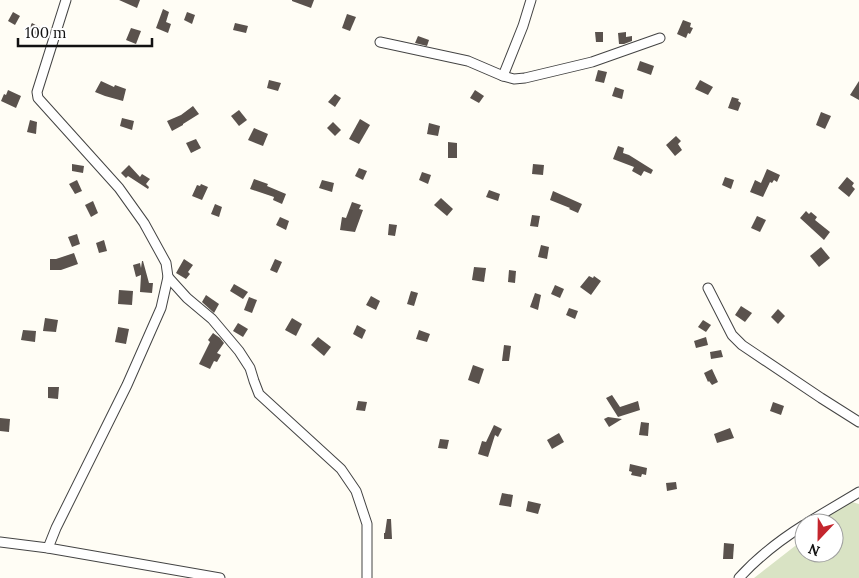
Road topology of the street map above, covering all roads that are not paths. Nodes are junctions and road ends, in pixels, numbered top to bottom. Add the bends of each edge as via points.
1 (66, 0) edge
2 (531, 0) edge
3 (660, 38) dead end
4 (380, 42) dead end
5 (503, 76) junction
6 (168, 277) junction
7 (708, 288) dead end
8 (859, 422) edge
9 (859, 492) edge
10 (824, 513) edge
11 (794, 532) edge
12 (0, 542) edge
13 (48, 548) junction
14 (220, 578) edge
15 (367, 578) edge
16 (739, 578) edge

1 - 6 street via 37,92 38,98 119,188 144,223 166,263
2 - 5 street
3 - 5 street via 592,62 525,78
4 - 5 street via 468,61
6 - 13 street via 161,308 127,385
6 - 15 street via 240,351 259,394 341,469 351,484 366,524
7 - 8 street via 732,335 742,345
9 - 10 street
11 - 16 street via 754,562
12 - 13 street
13 - 14 street

